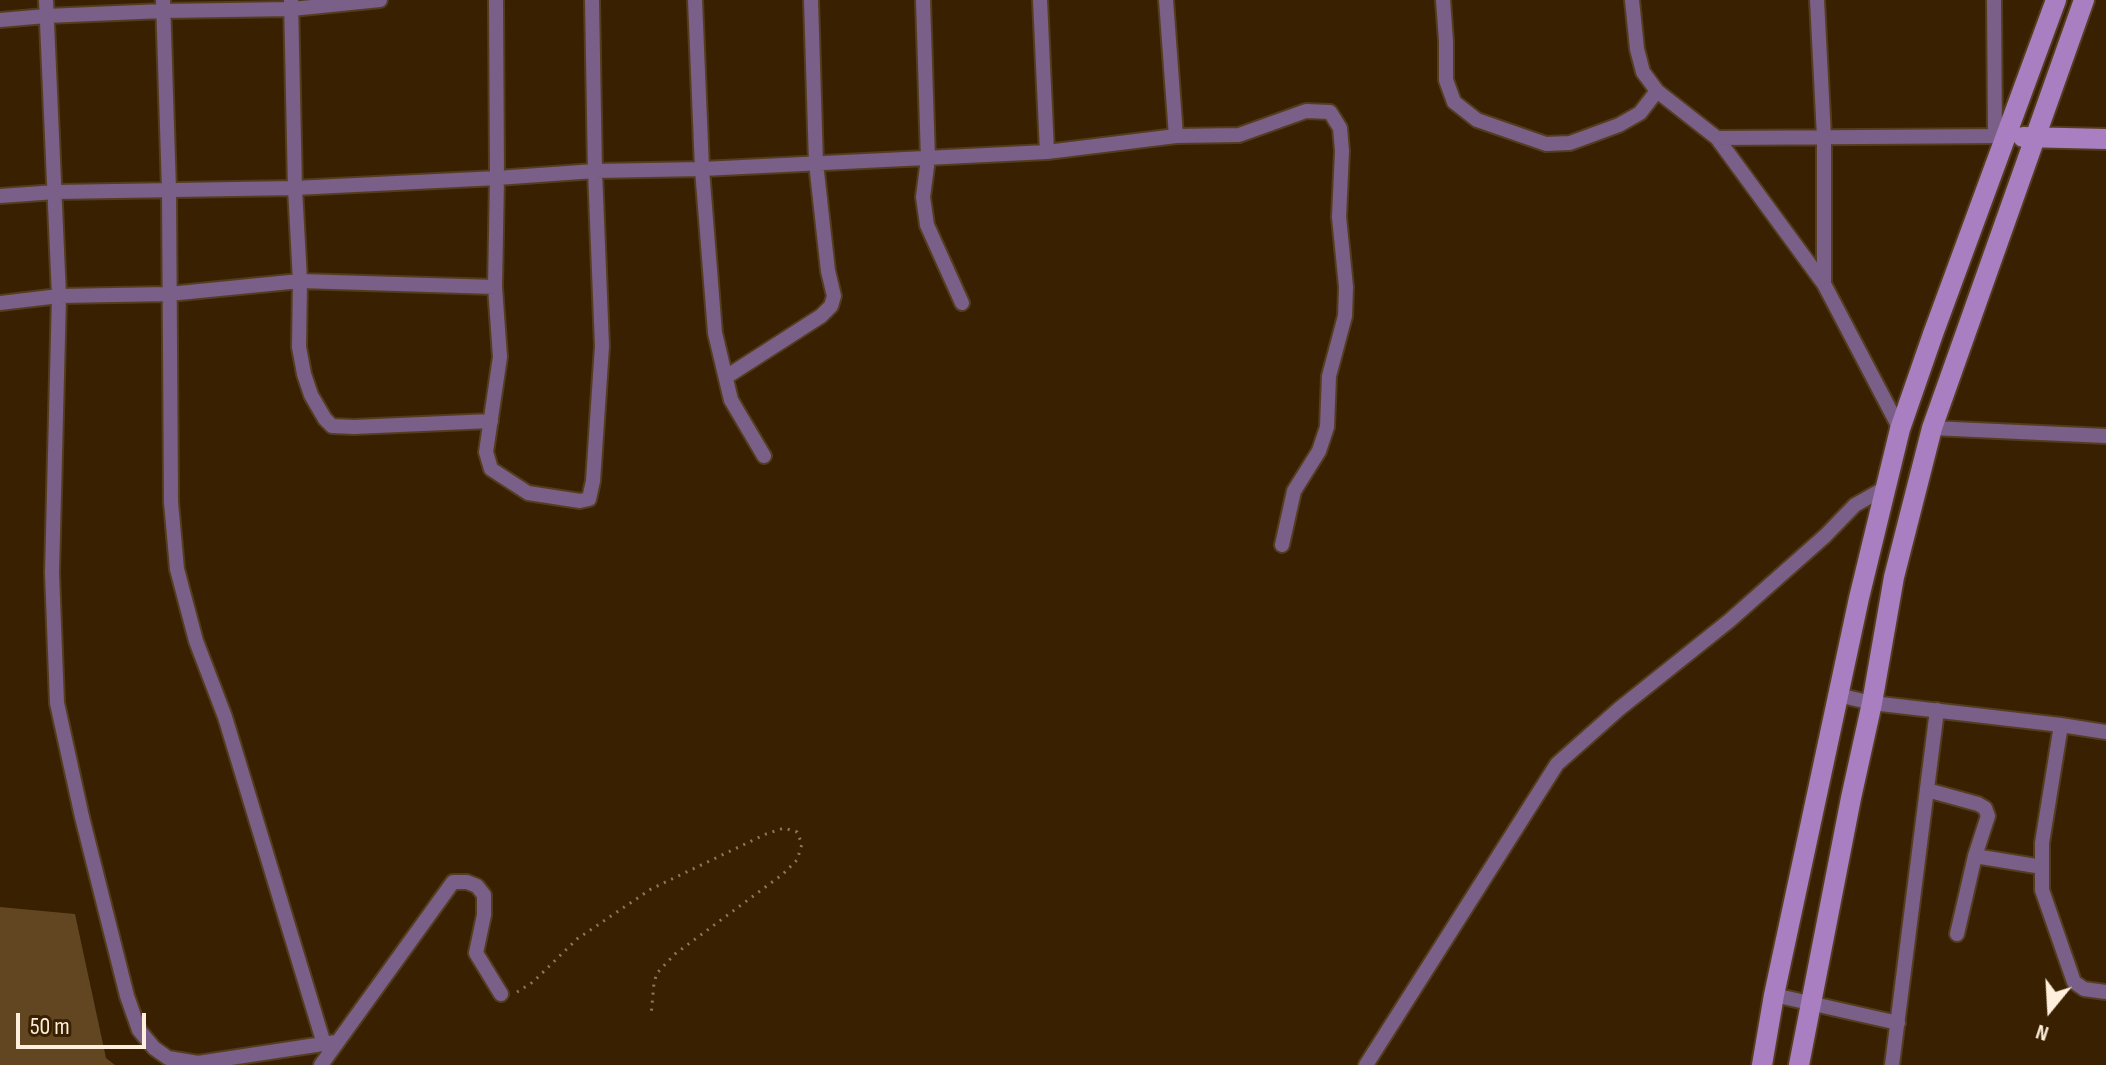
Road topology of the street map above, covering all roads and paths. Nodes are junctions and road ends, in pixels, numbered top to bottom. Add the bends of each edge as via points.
1 (46, 0) edge
2 (380, 0) edge
3 (496, 0) edge
4 (592, 0) edge
5 (695, 0) edge
6 (811, 0) edge
7 (923, 0) edge
8 (1040, 0) edge
9 (1166, 0) edge
10 (1443, 0) edge
11 (1632, 0) edge
12 (1817, 0) edge
13 (1994, 0) edge
14 (2056, 0) edge
15 (2084, 0) edge
16 (292, 4) edge
17 (163, 5) edge
18 (46, 16) junction
19 (0, 20) edge
20 (1657, 91) junction
21 (1176, 136) junction
22 (2001, 136) junction
23 (1824, 137) junction
24 (2035, 137) junction
25 (1717, 138) junction
26 (2106, 139) edge
27 (1047, 152) junction
28 (928, 159) junction
29 (816, 163) junction
30 (702, 169) junction
31 (595, 171) junction
32 (497, 178) junction
33 (295, 188) junction
34 (169, 190) junction
35 (56, 192) junction
36 (0, 196) edge
37 (300, 281) junction
38 (1824, 284) junction
39 (495, 287) junction
40 (169, 294) junction
41 (59, 296) junction
42 (0, 303) edge
43 (962, 303) dead end
44 (726, 377) junction
45 (491, 421) junction
46 (1932, 428) junction
47 (1900, 429) junction
48 (2106, 436) edge
49 (764, 456) dead end
50 (1885, 488) junction
51 (1282, 545) dead end
52 (1838, 695) junction
53 (1872, 703) junction
54 (1937, 710) junction
55 (2061, 725) junction
56 (2106, 732) edge
57 (1927, 790) junction
58 (1975, 856) junction
59 (2042, 867) junction
60 (1957, 934) dead end
61 (2106, 992) edge
62 (501, 994) joint
63 (1774, 995) junction
64 (1810, 1004) junction
65 (651, 1016) dead end
66 (1898, 1023) junction
67 (330, 1043) junction
68 (321, 1065) edge
69 (1366, 1065) edge
70 (1762, 1065) edge
71 (1799, 1065) edge
72 (1892, 1065) edge

1 - 18 street
2 - 16 street
3 - 32 street
4 - 31 street
5 - 30 street
6 - 29 street
7 - 28 street
8 - 27 street
9 - 21 street
10 - 20 street via 1446,80 1454,102 1477,120 1546,144 1570,143 1640,113
11 - 20 street via 1643,72
12 - 23 street
13 - 22 street
14 - 22 main road
15 - 24 main road
16 - 17 street
16 - 33 street
17 - 18 street
17 - 34 street
18 - 19 street
18 - 35 street
20 - 25 street
21 - 27 street
21 - 51 street via 1239,135 1306,111 1330,112 1340,128 1345,316 1329,376 1327,427 1294,491
22 - 23 street
22 - 24 main road
22 - 47 main road
23 - 25 street
23 - 38 street
24 - 26 main road
24 - 46 main road
25 - 38 street
27 - 28 street
28 - 29 street
28 - 43 street via 923,197 927,225
29 - 30 street
29 - 44 street via 834,296 831,306
30 - 31 street
30 - 44 street via 715,333
31 - 32 street
31 - 45 street via 602,346 589,499 528,493 491,469 486,452
32 - 33 street
32 - 39 street
33 - 34 street
33 - 37 street
34 - 35 street
34 - 40 street
35 - 36 street
35 - 41 street
37 - 39 street
37 - 40 street
37 - 45 street via 304,374 332,426
38 - 47 street
39 - 45 street via 500,357
40 - 41 street
40 - 67 street via 171,502 177,569 196,641
41 - 42 street
41 - 67 street via 52,573 57,703 135,1019 154,1048 168,1058 198,1063
44 - 49 street via 731,400
46 - 48 street
46 - 53 main road via 1894,577
47 - 50 main road
50 - 52 main road
50 - 69 street via 1855,505 1729,621 1557,764
52 - 53 street
52 - 63 main road
53 - 54 street
53 - 64 main road
54 - 55 street
54 - 57 street
55 - 56 street
55 - 59 street
57 - 58 street via 1985,808 1988,816
57 - 66 street
58 - 59 street
58 - 60 street
59 - 61 street via 2042,890 2074,982
62 - 65 path via 518,992 533,982 577,939 651,889 766,834 784,828 797,832 802,844 797,860 657,973
62 - 67 street via 476,953 484,895 477,886 453,882
63 - 64 street
63 - 70 main road
64 - 66 street
64 - 71 main road
66 - 72 street
67 - 68 street

